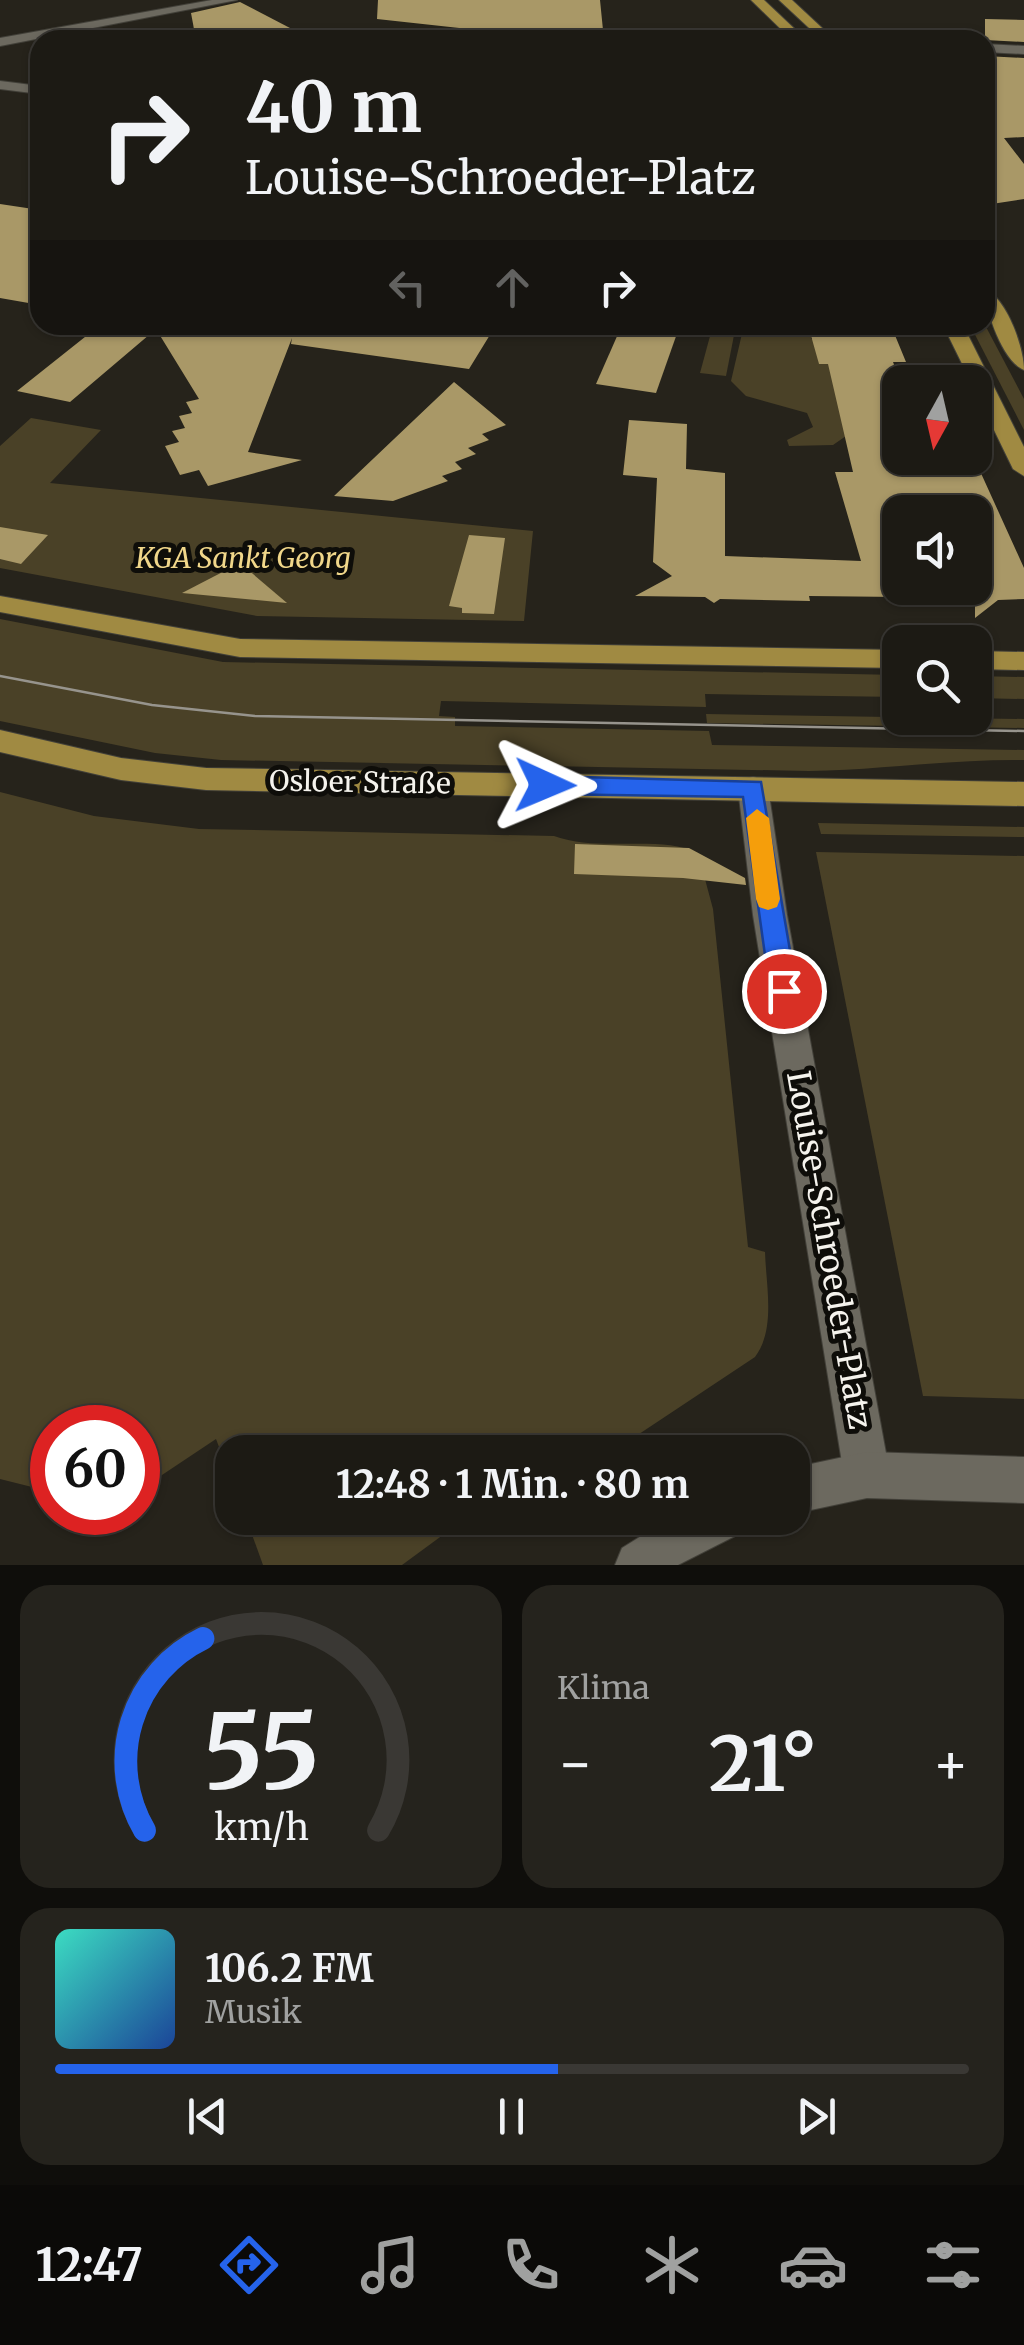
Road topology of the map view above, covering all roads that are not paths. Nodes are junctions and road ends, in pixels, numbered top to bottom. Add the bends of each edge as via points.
1 (185, 0) edge
2 (231, 0) edge
3 (757, 0) edge
4 (785, 0) edge
5 (66, 30) edge
6 (789, 30) edge
7 (818, 30) edge
8 (0, 32) edge
9 (30, 37) edge
10 (0, 42) edge
11 (995, 49) edge
12 (1024, 50) edge
13 (0, 85) edge
14 (30, 89) edge
15 (995, 313) edge
16 (958, 335) edge
17 (1024, 364) edge
18 (1024, 470) edge
19 (0, 604) edge
20 (882, 659) edge
21 (992, 660) edge
22 (1024, 661) edge
23 (0, 742) edge
24 (753, 788) junction
25 (1024, 794) edge
26 (867, 1475) junction
27 (1024, 1480) edge
28 (810, 1487) edge
29 (685, 1535) edge
30 (639, 1565) edge

1 - 8 main road
2 - 5 main road
3 - 6 main road
4 - 7 main road
9 - 10 main road
11 - 12 main road
13 - 14 main road
15 - 17 main road
16 - 18 main road
19 - 20 main road via 240,648
21 - 22 main road
23 - 24 main road, Osloer Straße via 122,769 206,779
24 - 25 main road, Osloer Straße
24 - 26 main road, Louise-Schroeder-Platz
26 - 27 main road
26 - 28 main road
29 - 30 main road

